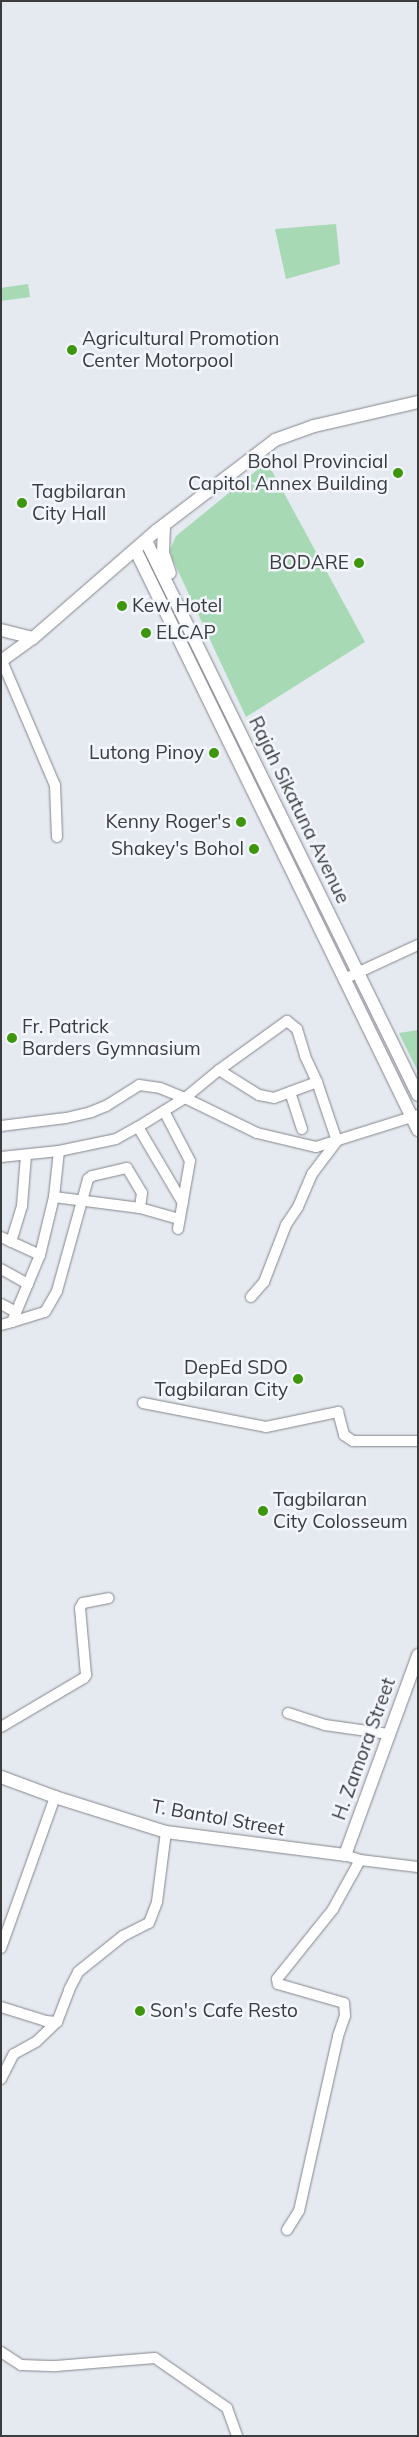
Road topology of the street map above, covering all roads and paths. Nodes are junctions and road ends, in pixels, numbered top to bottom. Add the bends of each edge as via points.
1 (418, 402) edge
2 (164, 525) junction
3 (146, 541) junction
4 (136, 551) junction
5 (172, 592) junction
6 (1, 630) edge
7 (33, 638) junction
8 (2, 660) edge
9 (233, 717) junction
10 (221, 725) junction
11 (57, 836) dead end
12 (418, 945) edge
13 (359, 972) junction
14 (344, 979) junction
15 (367, 990) junction
16 (353, 997) junction
17 (219, 1070) junction
18 (317, 1082) junction
19 (290, 1092) junction
20 (418, 1095) edge
21 (185, 1098) junction
22 (164, 1111) junction
23 (415, 1116) edge
24 (1, 1126) edge
25 (138, 1127) junction
26 (302, 1129) dead end
27 (418, 1130) edge
28 (337, 1141) junction
29 (59, 1151) junction
30 (26, 1156) junction
31 (1, 1157) edge
32 (54, 1197) junction
33 (83, 1201) junction
34 (182, 1203) junction
35 (140, 1208) junction
36 (1, 1237) edge
37 (11, 1242) junction
38 (40, 1255) junction
39 (1, 1269) edge
40 (28, 1284) junction
41 (251, 1297) dead end
42 (1, 1304) edge
43 (14, 1317) junction
44 (1, 1325) edge
45 (143, 1404) dead end
46 (418, 1441) edge
47 (109, 1598) dead end
48 (418, 1655) edge
49 (288, 1713) dead end
50 (1, 1727) edge
51 (388, 1734) junction
52 (1, 1777) edge
53 (56, 1797) junction
54 (166, 1832) junction
55 (345, 1855) junction
56 (360, 1860) junction
57 (418, 1867) edge
58 (1, 1948) edge
59 (1, 2007) edge
60 (57, 2022) junction
61 (1, 2079) edge
62 (287, 2230) dead end
63 (1, 2352) edge
64 (237, 2436) edge

1 - 2 main road via 314,426 275,440
2 - 3 main road
2 - 5 main road via 163,553 172,578
3 - 4 main road
3 - 5 main road, Rajah Sikatuna Avenue
4 - 7 main road
4 - 10 main road
5 - 9 main road, Rajah Sikatuna Avenue
6 - 7 main road
7 - 8 main road
8 - 11 street via 55,785
9 - 10 main road
9 - 13 main road, Rajah Sikatuna Avenue
10 - 14 main road
12 - 13 street
13 - 14 street
13 - 15 main road, Rajah Sikatuna Avenue
14 - 16 main road
15 - 16 main road
15 - 20 main road, Rajah Sikatuna Avenue
16 - 23 main road
17 - 18 street via 287,1021 296,1029
17 - 19 street via 259,1095 274,1098
17 - 21 street
18 - 19 street
18 - 28 street
19 - 26 street
21 - 22 street
21 - 24 street via 160,1088 139,1085 91,1112
21 - 28 street via 257,1134 316,1147
22 - 25 street
22 - 34 street via 190,1161
23 - 27 main road
23 - 28 street
25 - 29 street via 116,1139
25 - 34 street
28 - 41 street via 312,1174 298,1207 286,1225 264,1282
29 - 30 street
29 - 32 street
30 - 31 street
30 - 37 street via 22,1206
32 - 33 street
32 - 38 street
33 - 35 street
33 - 35 street via 88,1179 92,1176 127,1168 142,1193
33 - 43 street via 57,1291 45,1312
34 - 35 street via 179,1224
36 - 37 street
37 - 38 street
38 - 40 street
39 - 40 street
40 - 43 street
42 - 43 street
43 - 44 street
45 - 46 street via 266,1427 338,1412 344,1435 353,1441
47 - 50 street via 83,1603 80,1608 84,1678
48 - 51 main road, H. Zamora Street
49 - 51 street via 325,1725
51 - 55 main road, H. Zamora Street
52 - 53 main road, T. Bantol Street
53 - 54 main road, T. Bantol Street
53 - 58 street
54 - 55 main road, T. Bantol Street
54 - 60 street via 158,1902 150,1923 123,1936 78,1972
55 - 56 street
56 - 57 street
56 - 62 street via 333,1909 277,1979 278,1984 344,2003 345,2016 299,2210
59 - 60 street
60 - 61 street via 36,2042 14,2054
63 - 64 street via 22,2365 30,2366 155,2358 226,2408

